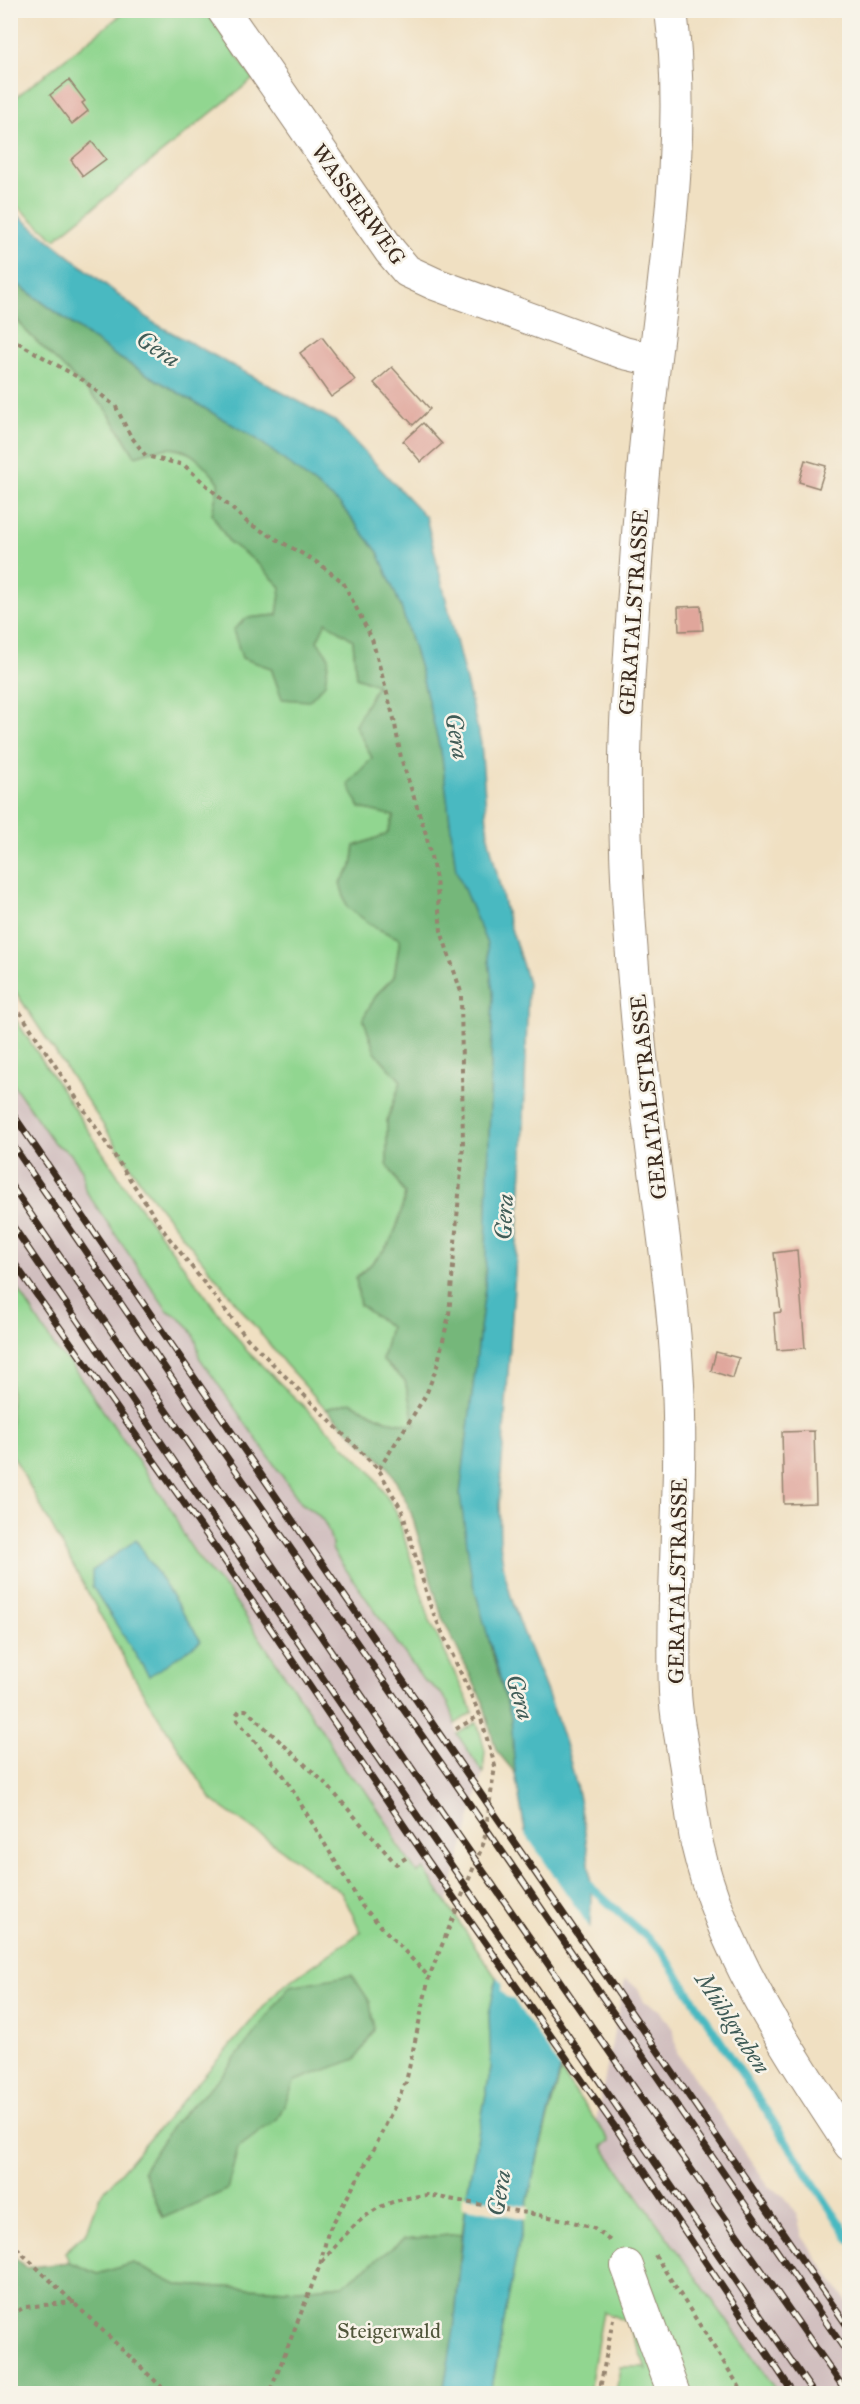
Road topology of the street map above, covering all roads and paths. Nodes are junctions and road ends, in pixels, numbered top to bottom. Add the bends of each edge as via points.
1 (223, 10) edge
2 (670, 10) edge
3 (10, 338) edge
4 (654, 360) junction
5 (10, 997) edge
6 (379, 1470) junction
7 (480, 1715) junction
8 (456, 1729) dead end
9 (406, 1858) dead end
10 (429, 1977) junction
11 (849, 2145) edge
12 (10, 2242) edge
13 (636, 2259) junction
14 (320, 2265) junction
15 (75, 2302) junction
16 (10, 2315) edge
17 (169, 2394) edge
18 (268, 2394) edge
19 (599, 2394) edge
20 (674, 2394) edge
21 (744, 2394) edge

1 - 4 street, WASSERWEG via 407,271 624,353
2 - 4 street, GERATALSTRASSE via 678,105 674,190
3 - 6 path via 83,380 116,407 146,456 184,465 248,523 315,561 343,582 372,639 401,758 426,834 436,879 441,931 460,992 463,1146 449,1315 437,1366 426,1395
4 - 11 street, GERATALSTRASSE via 642,469 624,744 624,812 639,1038 678,1385 680,1491 675,1697 697,1842 712,1896 766,2009
5 - 6 path via 166,1234 232,1319
6 - 7 path via 402,1512 431,1608
7 - 8 path
7 - 10 path via 495,1766 484,1842
9 - 10 path via 396,1864 327,1785 251,1714 240,1710 237,1720 284,1776 362,1906
10 - 14 path via 406,2082 328,2232
12 - 15 path
13 - 14 path via 593,2228 427,2195 378,2206 352,2225
13 - 19 path via 618,2294
13 - 20 street via 657,2354
13 - 21 path via 654,2254
14 - 18 path
15 - 16 path via 25,2307
15 - 17 path

